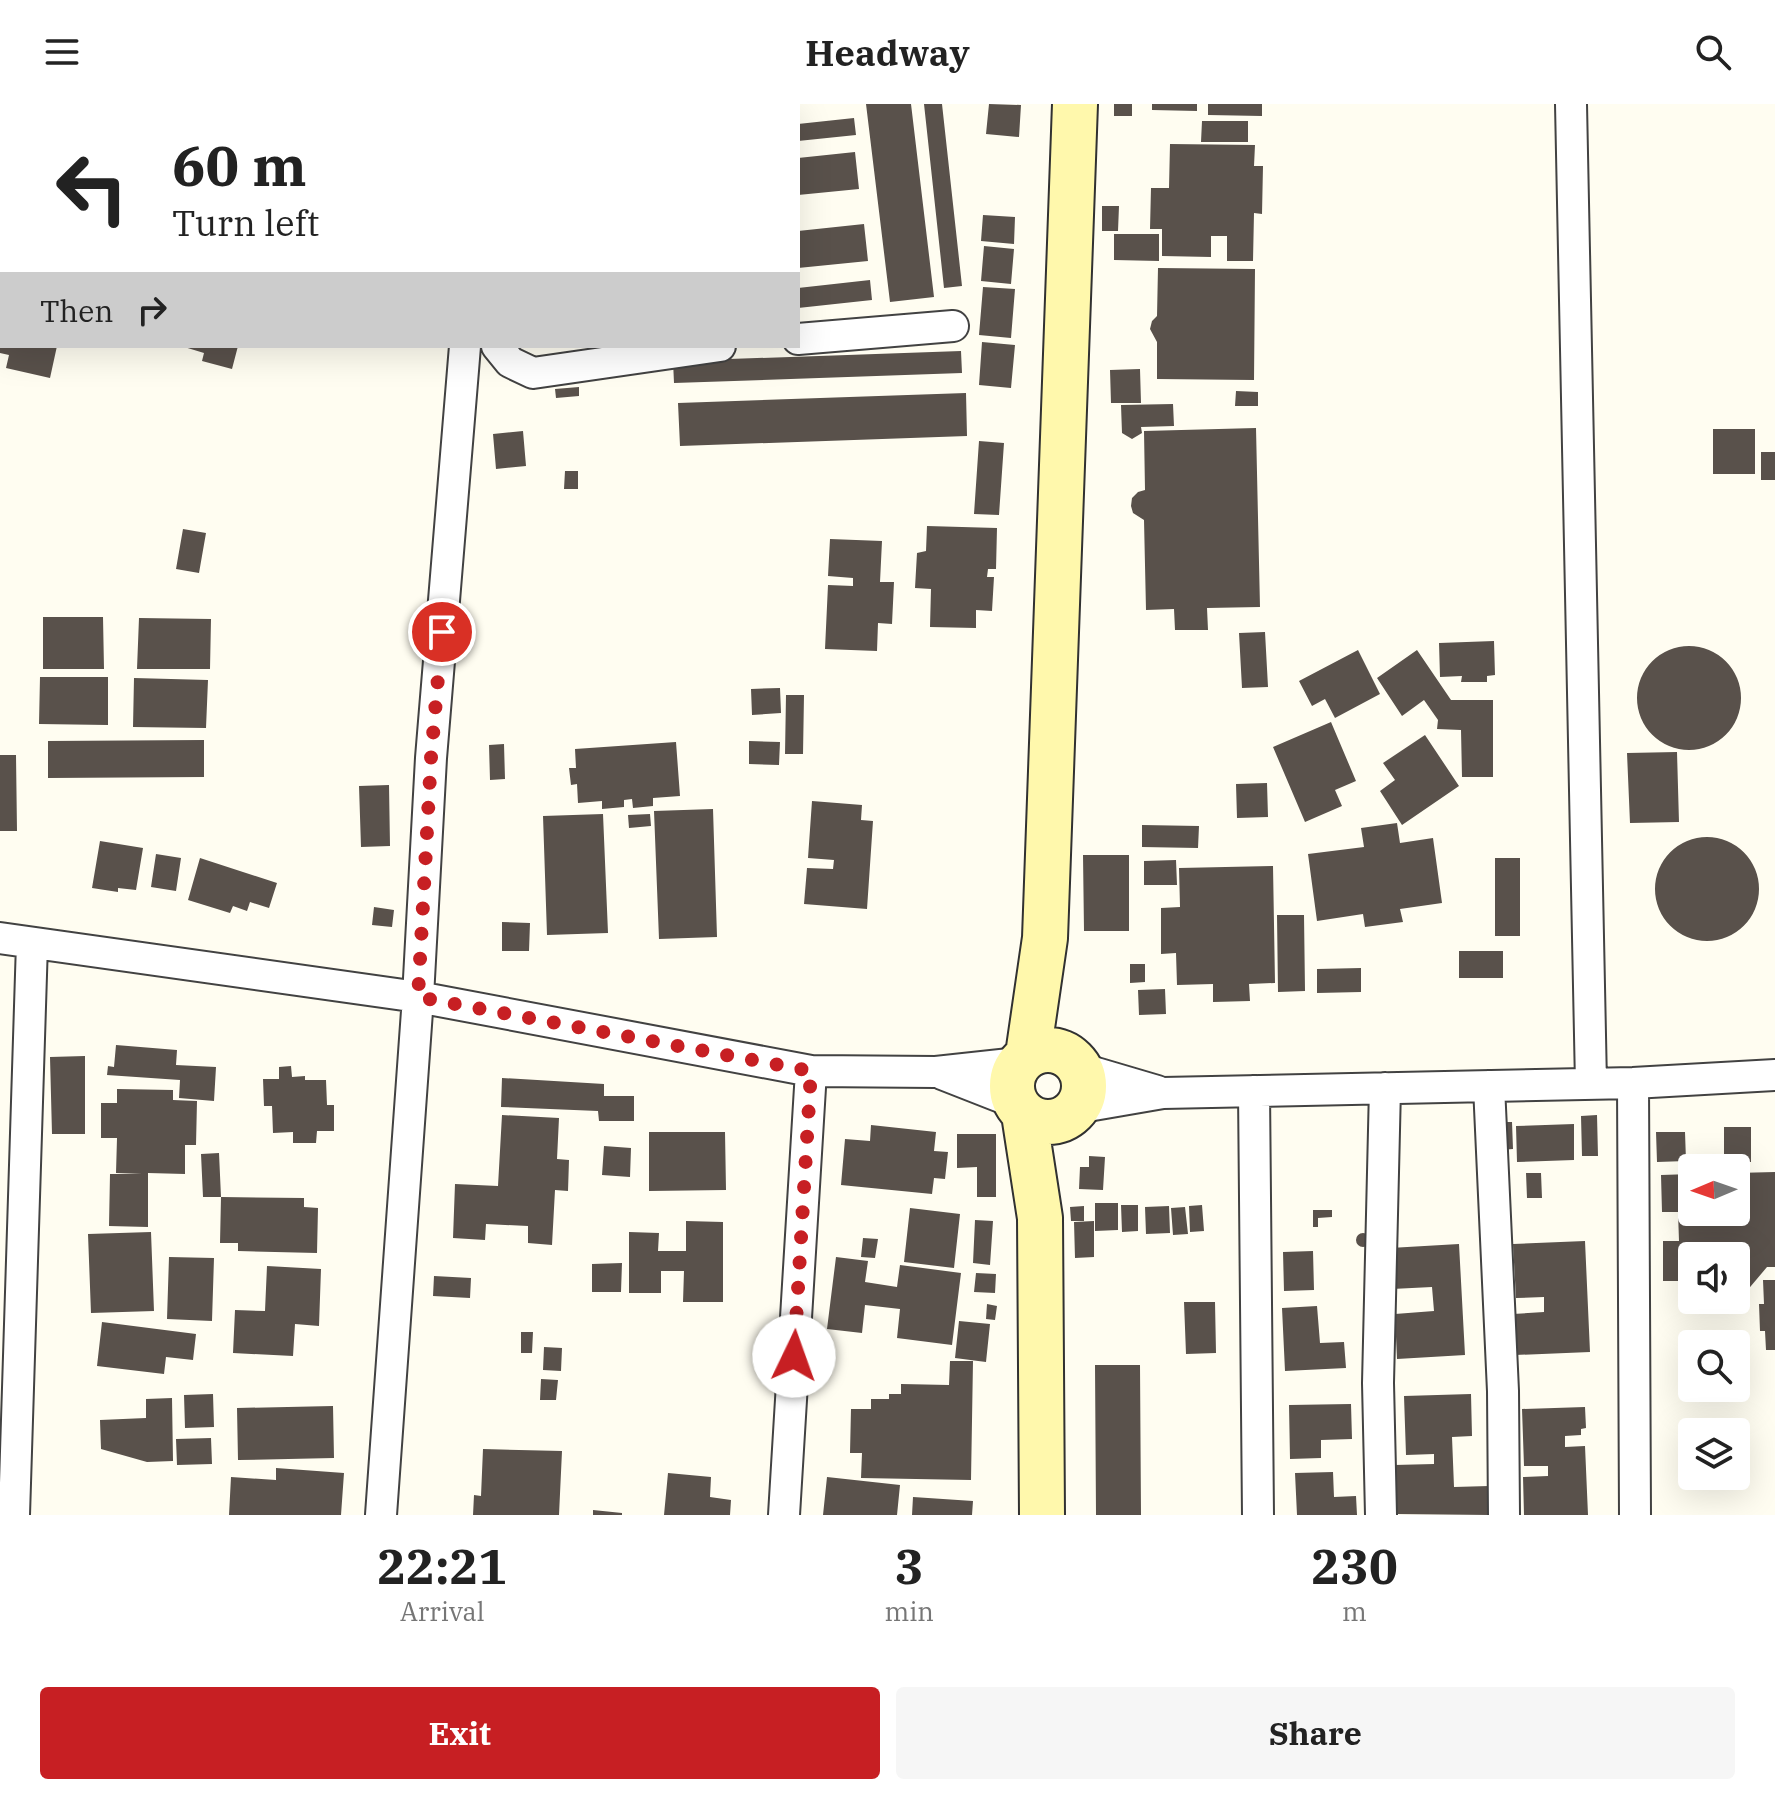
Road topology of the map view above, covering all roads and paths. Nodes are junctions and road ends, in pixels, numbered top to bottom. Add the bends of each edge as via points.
1 (1075, 104) edge
2 (1571, 104) edge
3 (953, 326) dead end
4 (800, 339) edge
5 (465, 348) edge
6 (499, 348) edge
7 (706, 348) edge
8 (0, 938) edge
9 (32, 943) junction
10 (418, 997) junction
11 (811, 1071) junction
12 (1775, 1075) edge
13 (1633, 1083) junction
14 (1591, 1084) junction
15 (1047, 1085) junction
16 (1489, 1086) junction
17 (1385, 1088) junction
18 (1254, 1091) junction
19 (14, 1515) edge
20 (381, 1515) edge
21 (784, 1515) edge
22 (1042, 1515) edge
23 (1258, 1515) edge
24 (1381, 1515) edge
25 (1504, 1515) edge
26 (1635, 1515) edge

1 - 15 street via 1045,938
2 - 14 street
3 - 4 street
5 - 10 street via 431,758
6 - 7 street via 510,362 533,373
8 - 9 street
9 - 10 street
9 - 19 street
10 - 11 street
10 - 20 street
11 - 15 street via 936,1072
11 - 21 street
12 - 13 street
13 - 14 street
13 - 26 street
14 - 16 street
15 - 18 street via 1163,1093
15 - 22 street via 1040,1218
16 - 17 street
16 - 25 street
17 - 18 street
17 - 24 street via 1378,1383
18 - 23 street

